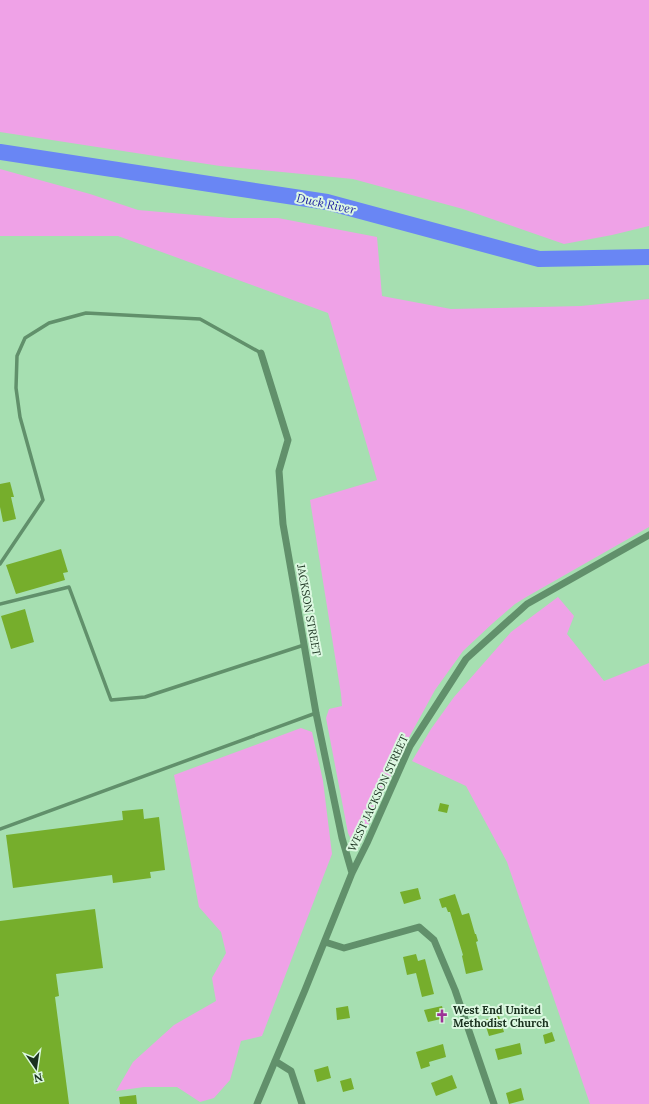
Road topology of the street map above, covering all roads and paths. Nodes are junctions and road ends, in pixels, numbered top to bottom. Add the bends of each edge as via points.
1 (260, 353) joint
2 (649, 535) edge
3 (0, 564) edge
4 (0, 604) edge
5 (304, 645) junction
6 (316, 713) junction
7 (0, 829) edge
8 (352, 873) junction
9 (325, 942) junction
10 (276, 1061) junction
11 (257, 1104) edge
12 (302, 1104) edge
13 (494, 1104) edge

1 - 3 lane via 200,319 86,313 49,323 25,338 16,356 16,388 20,417 43,500
1 - 5 street, JACKSON STREET via 288,440 279,471 282,524
2 - 8 street, WEST JACKSON STREET via 526,604 466,659 410,746
4 - 5 lane via 69,588 111,700 145,697
5 - 6 street, JACKSON STREET
6 - 7 lane
6 - 8 street, JACKSON STREET via 342,838
8 - 9 street, WEST JACKSON STREET
9 - 10 street, WEST JACKSON STREET
9 - 13 street via 344,948 419,927 434,940 455,990
10 - 11 street, WEST JACKSON STREET
10 - 12 street via 291,1071

